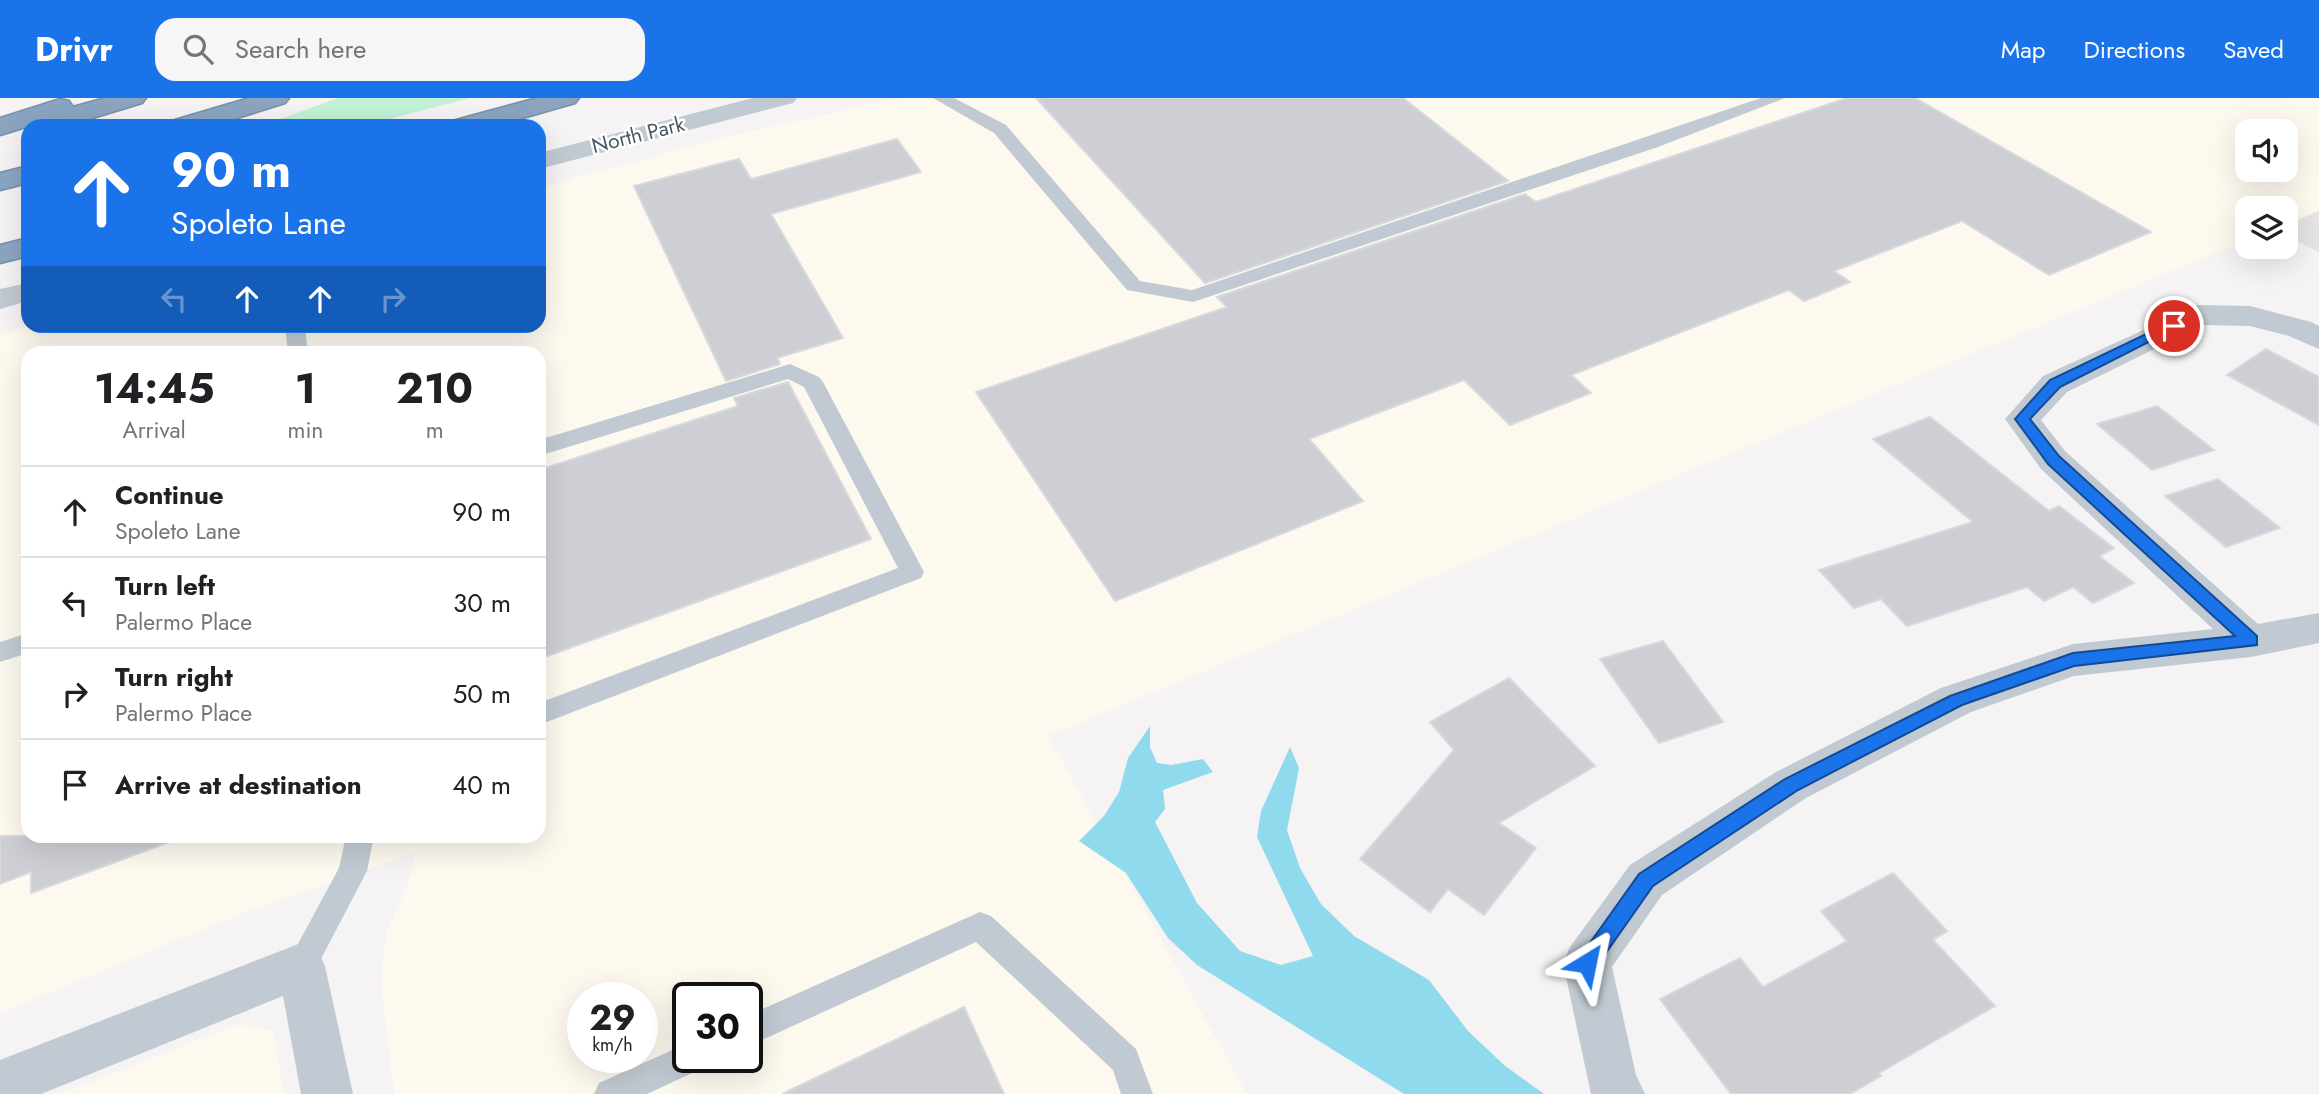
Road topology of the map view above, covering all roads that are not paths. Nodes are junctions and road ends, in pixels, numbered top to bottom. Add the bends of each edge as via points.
1 (89, 98) edge
2 (133, 98) edge
3 (276, 98) edge
4 (566, 98) edge
5 (784, 98) edge
6 (941, 98) edge
7 (1777, 98) edge
8 (25, 119) edge
9 (62, 119) edge
10 (207, 119) edge
11 (490, 119) edge
12 (21, 120) edge
13 (0, 127) edge
14 (21, 131) edge
15 (0, 137) edge
16 (546, 159) edge
17 (21, 176) edge
18 (0, 182) edge
19 (21, 249) edge
20 (0, 254) edge
21 (21, 294) edge
22 (0, 299) edge
23 (2319, 339) edge
24 (546, 446) edge
25 (2319, 628) edge
26 (2251, 640) junction
27 (21, 645) edge
28 (0, 652) edge
29 (546, 711) edge
30 (359, 843) edge
31 (301, 966) junction
32 (763, 1025) edge
33 (672, 1066) edge
34 (0, 1085) edge
35 (327, 1094) edge
36 (610, 1094) edge
37 (1137, 1094) edge
38 (1619, 1094) edge

1 - 8 highway
2 - 9 highway
3 - 10 highway
4 - 11 highway
5 - 16 street, North Park
6 - 7 lane via 1000,129 1134,286 1194,296
12 - 13 highway
14 - 15 highway
17 - 18 highway
19 - 20 highway
21 - 22 street
23 - 26 street via 2250,316 2198,315 2055,384 2022,419 2053,460
24 - 29 lane via 790,371 812,382 912,572
25 - 26 street
26 - 38 street via 2073,660 1956,701 1803,779 1646,880 1587,963 1614,1089
27 - 28 lane
30 - 31 lane via 353,872
31 - 34 street
31 - 35 street
32 - 37 lane via 979,926 1125,1060
33 - 36 lane

